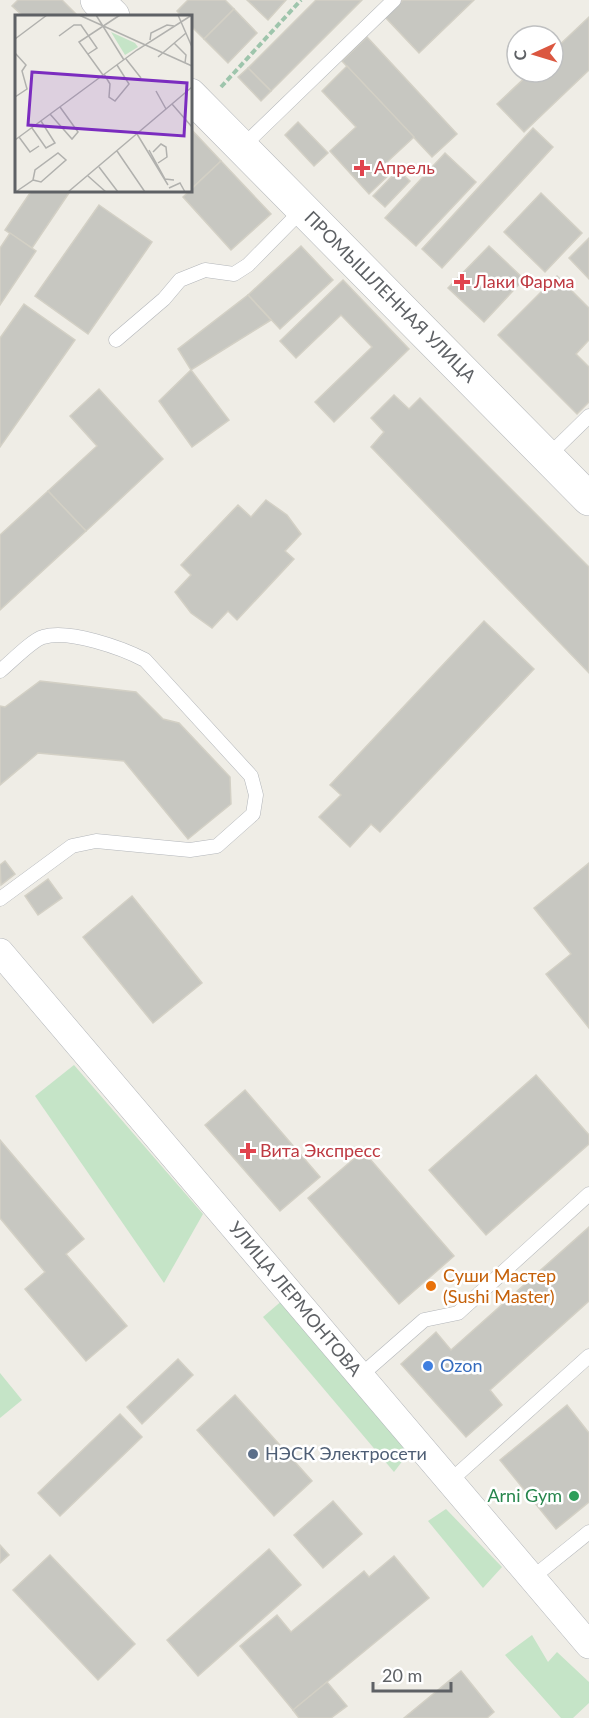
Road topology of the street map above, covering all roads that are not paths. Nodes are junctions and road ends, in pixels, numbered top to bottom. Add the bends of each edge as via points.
1 (97, 0) edge
2 (394, 0) edge
3 (112, 15) edge
4 (196, 101) edge
5 (242, 147) junction
6 (303, 209) junction
7 (116, 340) dead end
8 (589, 416) edge
9 (547, 457) junction
10 (589, 500) edge
11 (0, 671) edge
12 (0, 899) edge
13 (0, 952) edge
14 (589, 1194) edge
15 (589, 1356) edge
16 (360, 1376) junction
17 (450, 1481) junction
18 (589, 1532) edge
19 (532, 1578) junction
20 (589, 1645) edge

1 - 3 street
2 - 5 lane
4 - 5 street, ПРОМЫШЛЕННАЯ УЛИЦА
5 - 6 street, ПРОМЫШЛЕННАЯ УЛИЦА
6 - 7 lane via 248,265 234,274 206,270 180,280
6 - 9 street, ПРОМЫШЛЕННАЯ УЛИЦА
8 - 9 lane
9 - 10 street, ПРОМЫШЛЕННАЯ УЛИЦА
11 - 12 lane via 41,637 59,635 124,649 146,660 251,776 256,795 253,814 217,846 190,850 96,841 72,846
13 - 16 street, УЛИЦА ЛЕРМОНТОВА
14 - 16 lane via 458,1313 424,1320
15 - 17 lane
16 - 17 street, УЛИЦА ЛЕРМОНТОВА
17 - 19 street, УЛИЦА ЛЕРМОНТОВА
18 - 19 lane
19 - 20 street, УЛИЦА ЛЕРМОНТОВА

